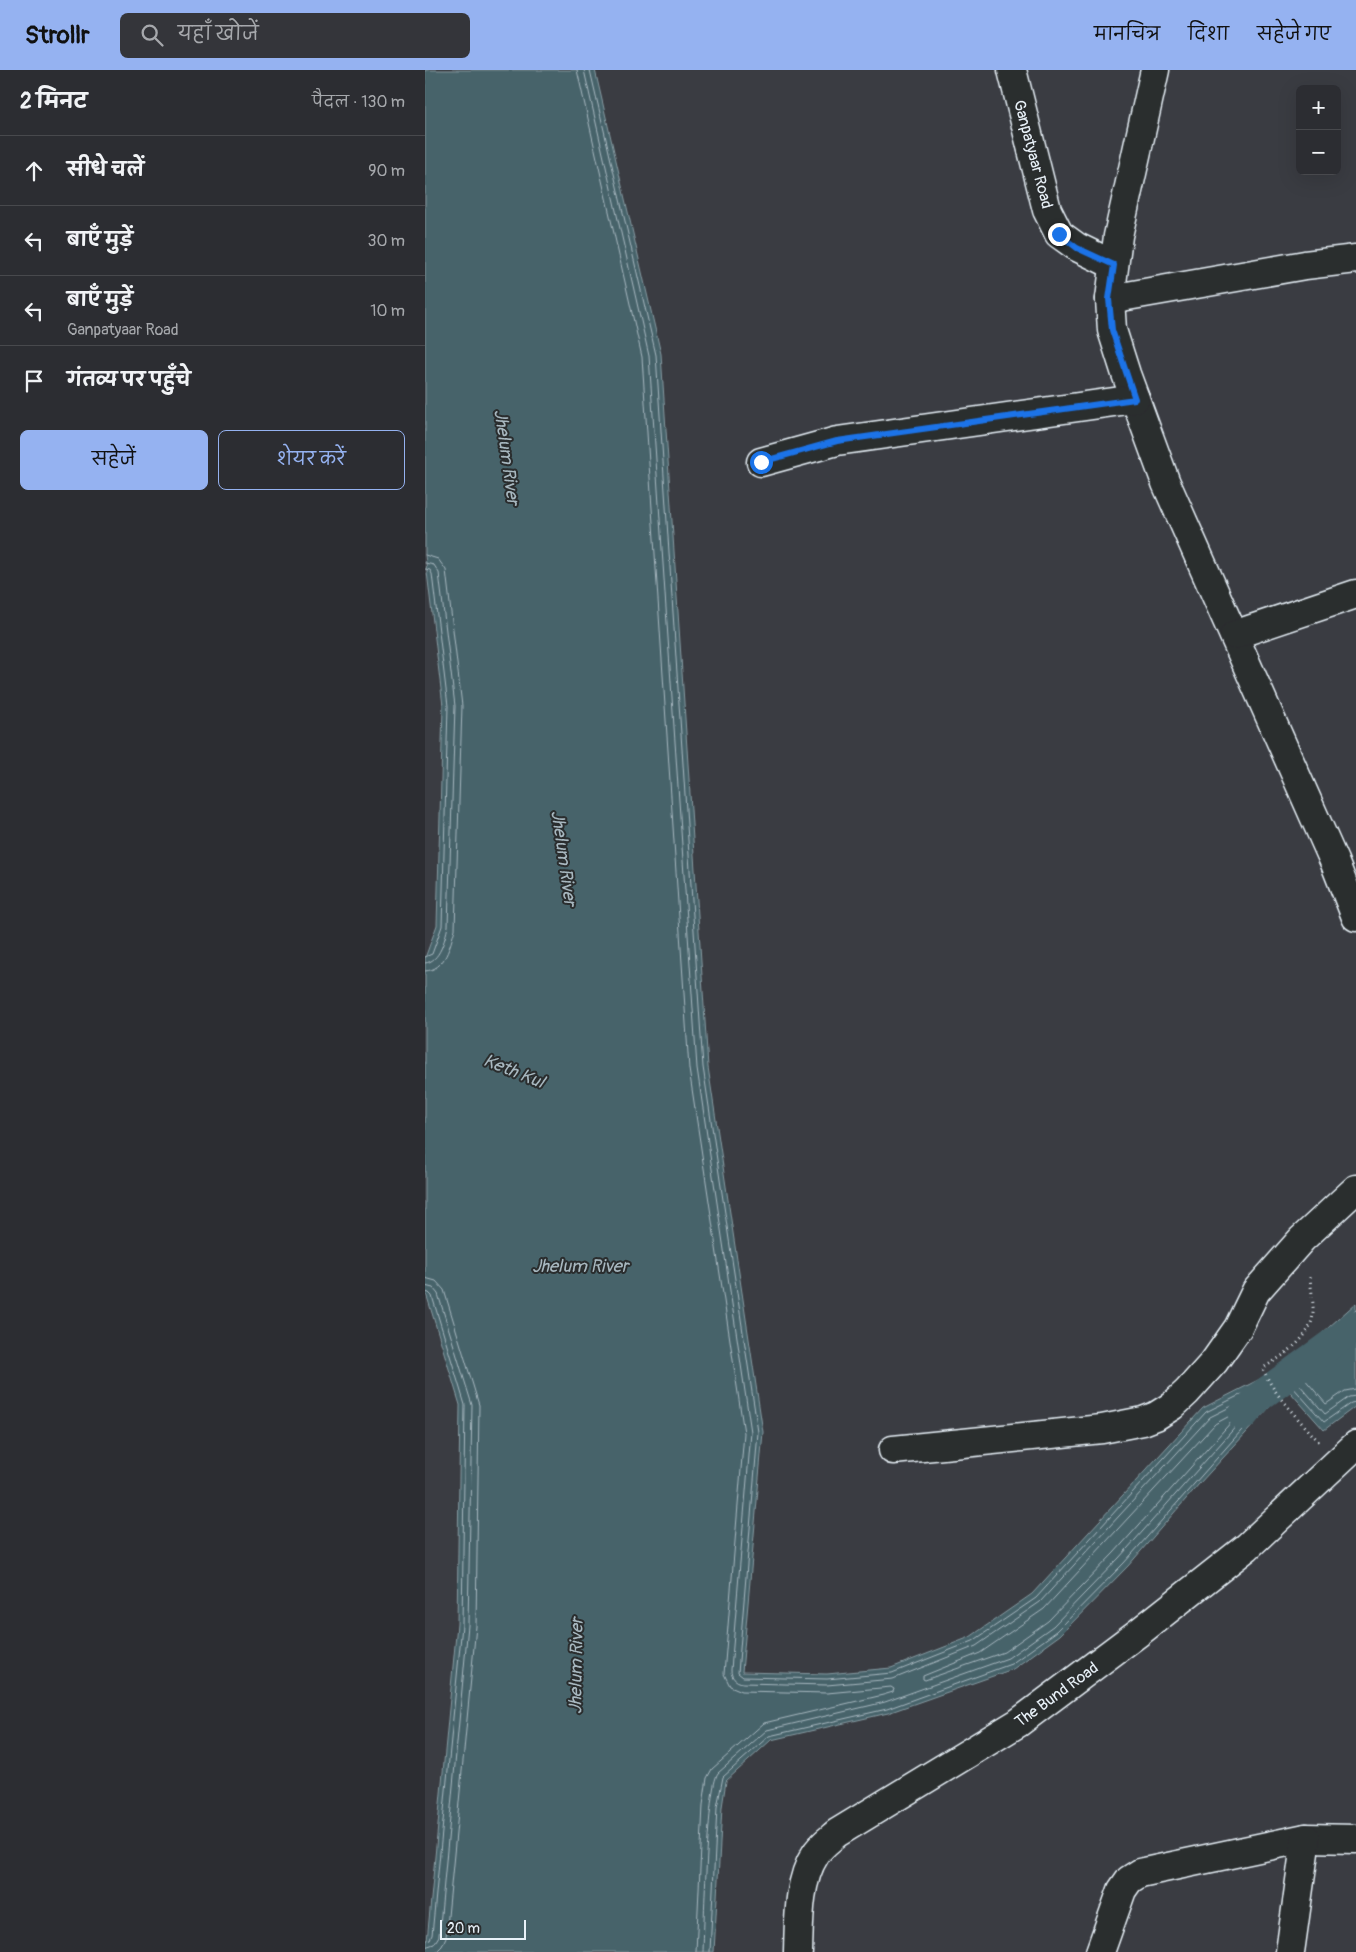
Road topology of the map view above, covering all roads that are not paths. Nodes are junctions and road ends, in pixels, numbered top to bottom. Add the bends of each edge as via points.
1 (1012, 70) edge
2 (1155, 70) edge
3 (1356, 259) edge
4 (1114, 265) junction
5 (1109, 299) junction
6 (1135, 399) junction
7 (761, 462) dead end
8 (1356, 594) edge
9 (1234, 635) junction
10 (1356, 917) edge
11 (1356, 1189) edge
12 (1356, 1445) edge
13 (893, 1450) dead end
14 (1306, 1838) junction
15 (1356, 1839) edge
16 (798, 1952) edge
17 (1100, 1952) edge
18 (1290, 1952) edge

1 - 4 street, Ganpatyaar Road via 1047,210 1059,234 1077,248
2 - 4 street
3 - 5 street
4 - 5 street
5 - 6 street via 1112,330
6 - 7 street via 837,441
6 - 9 street via 1166,483
8 - 9 street
9 - 10 street
11 - 13 street via 1302,1238 1256,1291 1238,1328 1214,1362 1172,1406 1156,1416 1102,1429
12 - 16 street, The Bund Road via 1247,1546 1018,1723 829,1839 809,1866 801,1898
14 - 15 street
14 - 17 street via 1140,1873 1122,1890
14 - 18 street

